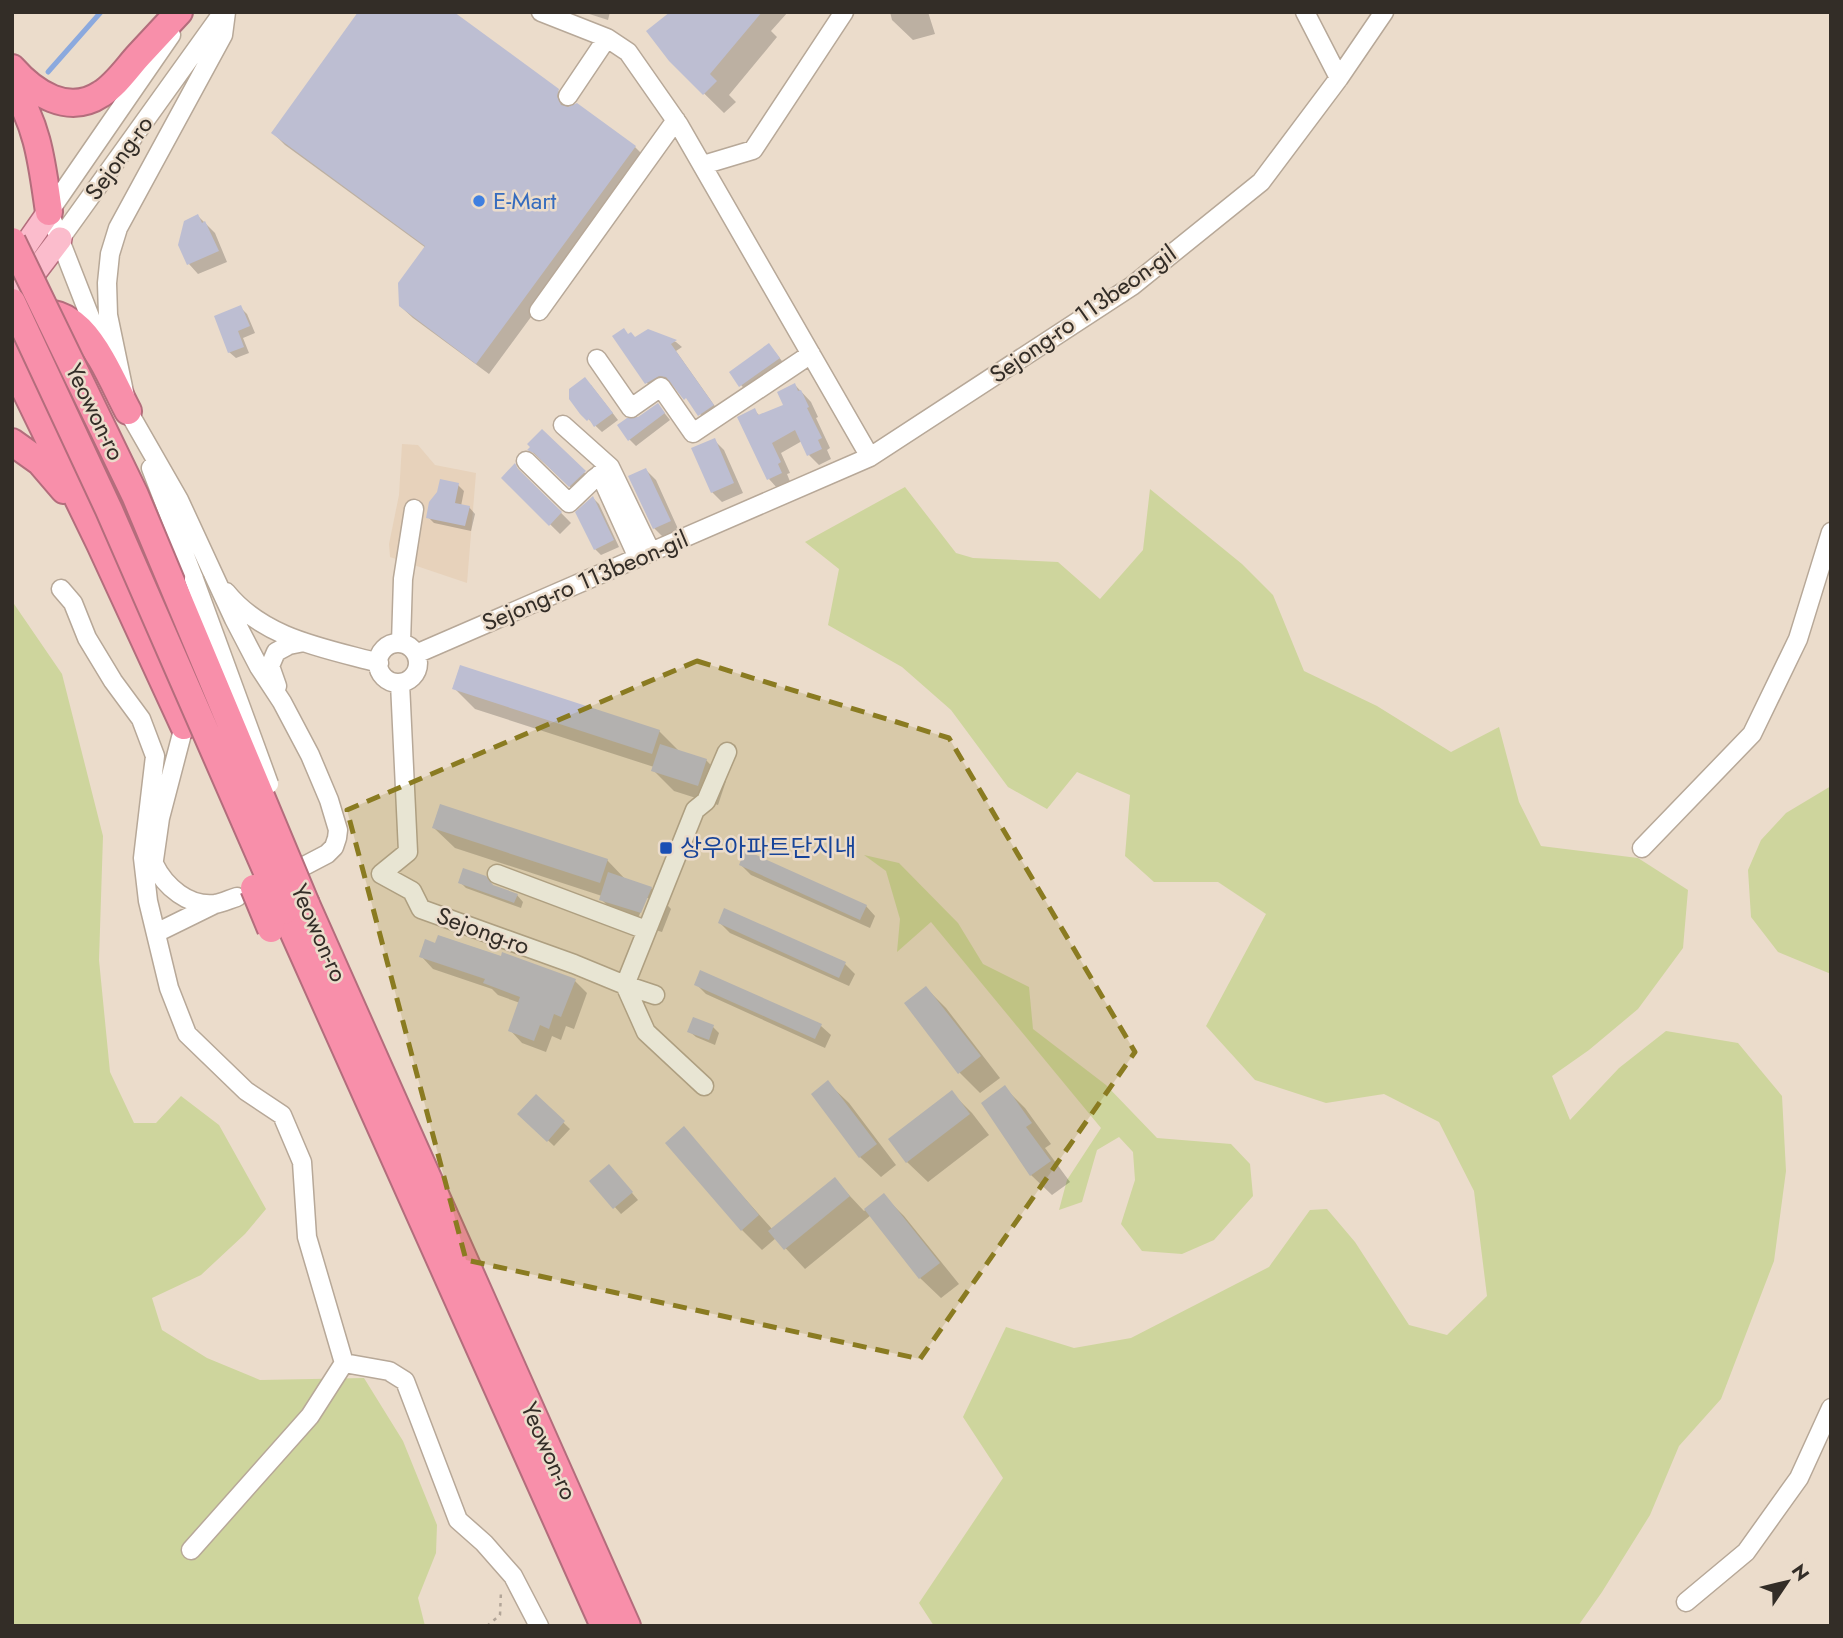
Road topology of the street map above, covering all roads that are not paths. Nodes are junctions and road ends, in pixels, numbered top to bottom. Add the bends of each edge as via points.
1 (179, 12) edge
2 (186, 12) edge
3 (225, 12) edge
4 (541, 12) edge
5 (844, 12) edge
6 (1305, 12) edge
7 (1384, 12) edge
8 (607, 38) junction
9 (12, 68) edge
10 (1339, 78) junction
11 (12, 85) edge
12 (568, 96) dead end
13 (676, 120) junction
14 (703, 165) junction
15 (49, 212) junction
16 (60, 239) junction
17 (12, 241) edge
18 (12, 265) edge
19 (12, 302) edge
20 (539, 311) dead end
21 (811, 354) junction
22 (597, 359) dead end
23 (12, 363) edge
24 (128, 411) junction
25 (563, 425) dead end
26 (49, 437) junction
27 (12, 442) edge
28 (870, 457) junction
29 (526, 461) dead end
30 (605, 470) junction
31 (414, 509) dead end
32 (1831, 532) edge
33 (100, 544) junction
34 (645, 555) junction
35 (213, 576) junction
36 (61, 589) dead end
37 (304, 642) junction
38 (401, 643) junction
39 (416, 654) junction
40 (379, 663) junction
41 (400, 683) junction
42 (282, 702) junction
43 (184, 726) junction
44 (727, 752) dead end
45 (1642, 848) dead end
46 (153, 864) junction
47 (306, 865) dead end
48 (497, 874) dead end
49 (237, 897) dead end
50 (148, 901) junction
51 (215, 904) junction
52 (287, 915) junction
53 (646, 930) junction
54 (156, 933) junction
55 (625, 985) junction
56 (655, 995) dead end
57 (704, 1086) dead end
58 (344, 1363) junction
59 (1831, 1408) edge
60 (191, 1550) dead end
61 (1686, 1602) dead end
62 (539, 1626) edge
63 (604, 1626) edge
64 (627, 1626) edge

1 - 9 highway via 120,76 93,98 75,102 47,98
2 - 15 street
3 - 16 street, Sejong-ro
3 - 24 street via 223,36 118,228 110,254 108,315
4 - 8 street
5 - 14 street via 753,150
6 - 10 street
7 - 10 street, Sejong-ro 113beon-gil
8 - 12 street
8 - 13 street via 628,52
10 - 28 street, Sejong-ro 113beon-gil via 1261,182 1132,286
11 - 15 highway via 39,144
13 - 14 street
13 - 20 street
14 - 21 street
15 - 16 street
15 - 18 main road
16 - 19 main road, Sejong-ro
16 - 24 street
17 - 52 highway, Yeowon-ro, bridge via 135,495
19 - 52 highway, Yeowon-ro, bridge
21 - 22 street via 692,433 661,387 631,408
21 - 28 street
23 - 26 highway
24 - 26 highway via 75,324 55,313 41,312 19,323 15,337 20,363
24 - 35 street via 179,500
24 - 52 street, bridge via 302,877
25 - 30 street
26 - 33 highway
27 - 33 highway via 40,461 60,484
28 - 34 street, Sejong-ro 113beon-gil
29 - 30 street via 569,503
30 - 34 street
31 - 38 street via 403,579
32 - 45 street via 1798,639 1752,734
33 - 43 highway
34 - 39 street, Sejong-ro 113beon-gil
35 - 37 street via 236,604 263,625
35 - 42 street
36 - 50 street via 73,603 100,660 141,719 155,756 143,858
37 - 40 street
37 - 42 street via 276,652 270,666
38 - 39 street
38 - 40 street via 388,646
39 - 41 street via 415,673
40 - 41 street via 387,680
41 - 55 street, Sejong-ro via 408,852 381,874 412,891 421,909
42 - 47 street via 310,755 338,830 334,847
43 - 46 street
43 - 52 highway, bridge
44 - 53 street via 706,800 695,810
46 - 50 street
46 - 51 street via 161,879 190,901
48 - 53 street
49 - 51 street
50 - 54 street
51 - 54 street
52 - 63 highway, Yeowon-ro
52 - 64 highway, Yeowon-ro
53 - 55 street
54 - 58 street via 169,988 187,1034 246,1091 282,1115 302,1162 307,1237
55 - 56 street
55 - 57 street via 646,1032
58 - 60 street via 310,1416
58 - 62 street via 389,1371 405,1381 458,1520 513,1576
59 - 61 street via 1799,1478 1746,1552

